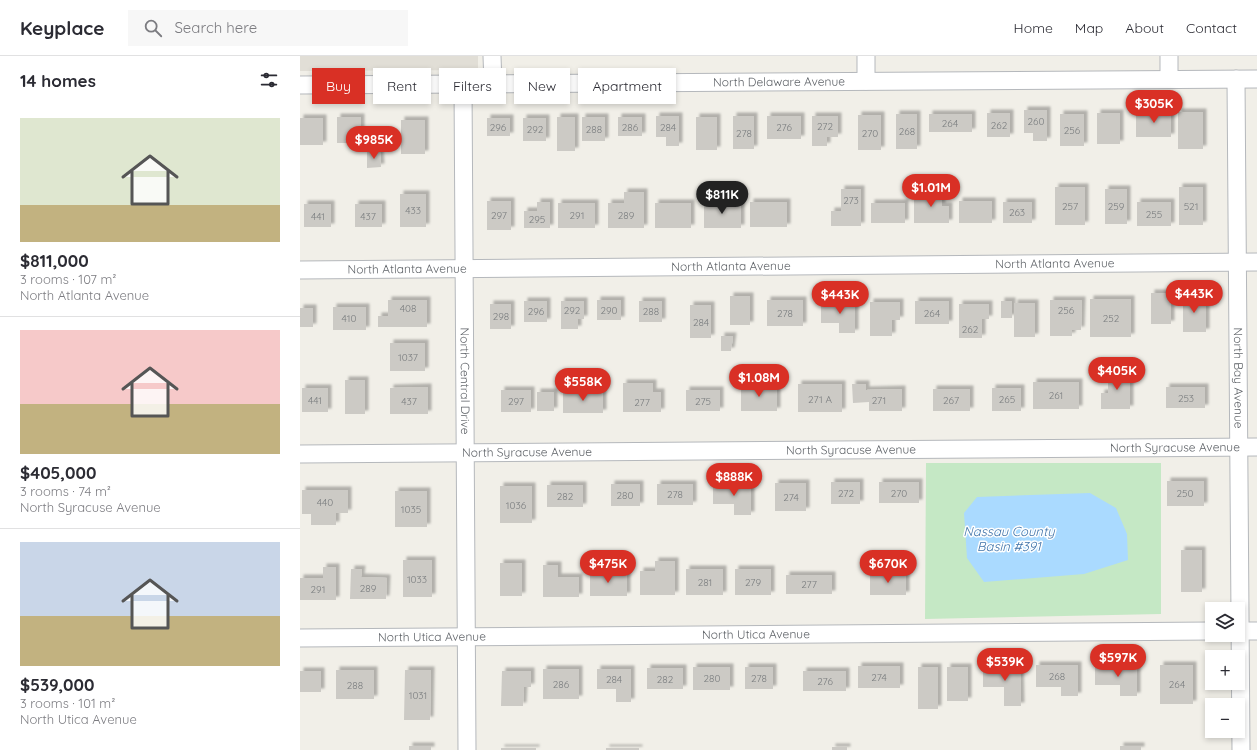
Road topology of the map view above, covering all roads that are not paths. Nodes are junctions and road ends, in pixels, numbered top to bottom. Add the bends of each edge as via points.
1 (492, 56) edge
2 (866, 56) edge
3 (1169, 56) edge
4 (492, 68) edge
5 (1169, 79) junction
6 (1236, 79) junction
7 (1257, 79) edge
8 (866, 81) junction
9 (439, 84) edge
10 (506, 84) edge
11 (300, 85) edge
12 (463, 104) edge
13 (1236, 262) junction
14 (1257, 262) edge
15 (464, 268) junction
16 (300, 270) edge
17 (1238, 447) junction
18 (1257, 447) edge
19 (466, 452) junction
20 (300, 454) edge
21 (1239, 602) edge
22 (1205, 631) edge
23 (1245, 631) edge
24 (1257, 631) edge
25 (466, 637) junction
26 (300, 638) edge
27 (1239, 642) edge
28 (467, 750) edge
29 (1241, 750) edge

1 - 4 street
2 - 8 street
3 - 5 street
5 - 6 street, North Delaware Avenue
5 - 8 street, North Delaware Avenue
6 - 7 street, North Delaware Avenue
6 - 13 street, North Bay Avenue
8 - 10 street, North Delaware Avenue
9 - 11 street, North Delaware Avenue
12 - 15 street, North Central Drive
13 - 14 street, North Atlanta Avenue
13 - 15 street, North Atlanta Avenue
13 - 17 street, North Bay Avenue
15 - 16 street, North Atlanta Avenue
15 - 19 street, North Central Drive
17 - 18 street, North Syracuse Avenue
17 - 19 street, North Syracuse Avenue
17 - 21 street, North Bay Avenue
19 - 20 street, North Syracuse Avenue
19 - 25 street, North Central Drive
22 - 25 street, North Utica Avenue
23 - 24 street
25 - 26 street, North Utica Avenue
25 - 28 street, North Central Drive
27 - 29 street, North Bay Avenue

